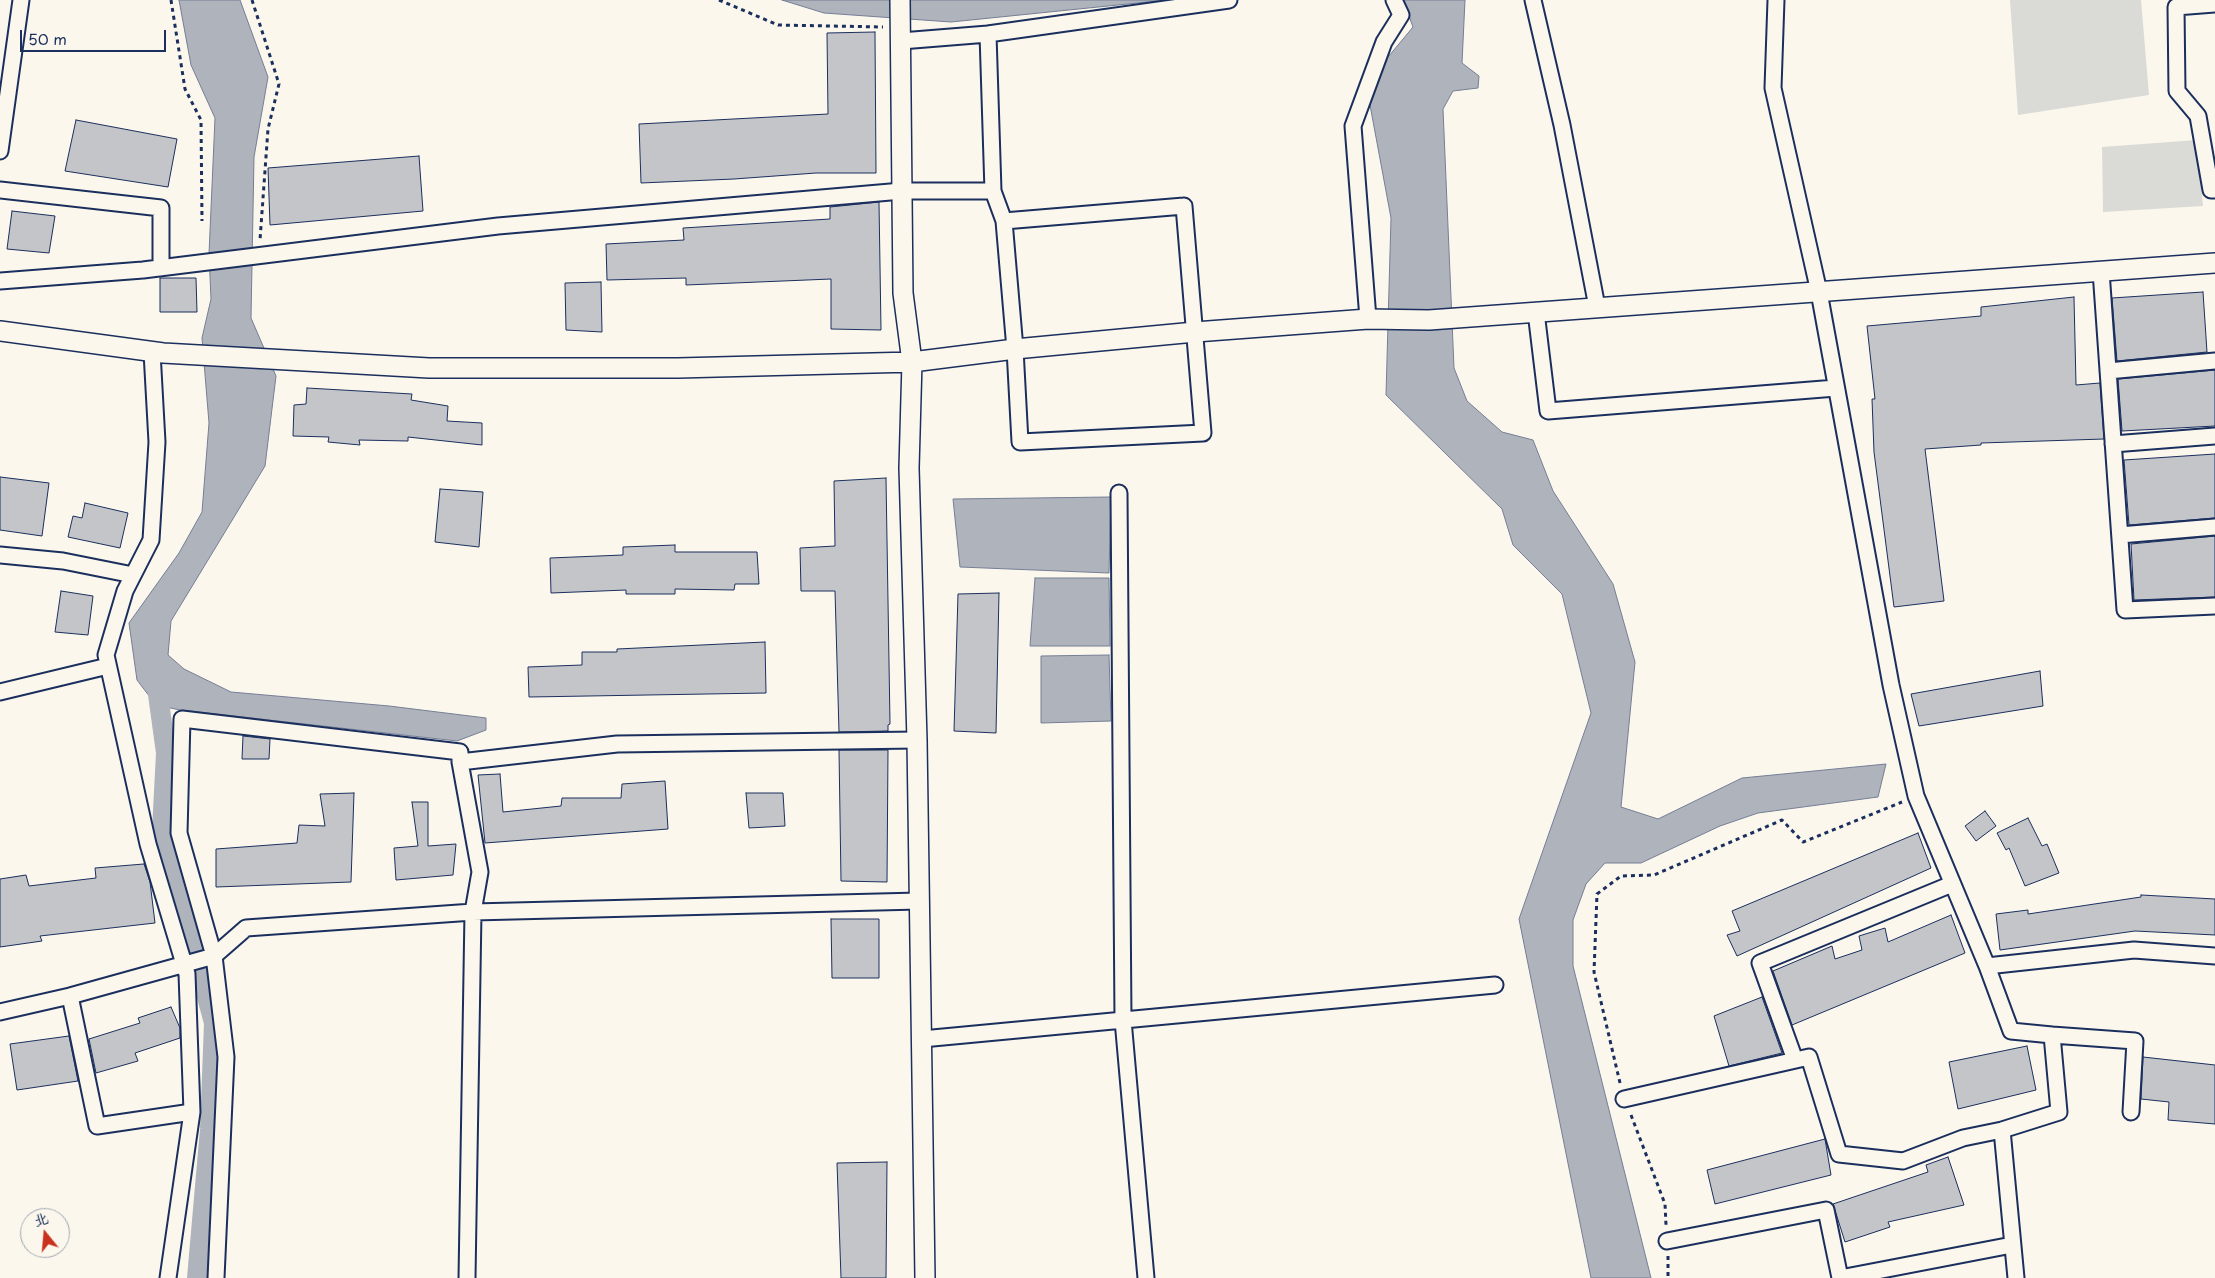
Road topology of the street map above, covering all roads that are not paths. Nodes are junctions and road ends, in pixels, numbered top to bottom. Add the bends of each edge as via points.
1 (22, 0) edge
2 (900, 0) edge
3 (1229, 0) edge
4 (1394, 0) edge
5 (1532, 0) edge
6 (1776, 0) edge
7 (2215, 4) edge
8 (900, 34) junction
9 (988, 34) junction
10 (6, 67) edge
11 (0, 150) edge
12 (0, 190) edge
13 (2215, 190) edge
14 (902, 191) junction
15 (992, 191) junction
16 (1004, 221) junction
17 (2215, 263) edge
18 (161, 268) junction
19 (2101, 271) junction
20 (0, 281) edge
21 (1818, 292) junction
22 (1597, 307) junction
23 (1536, 312) junction
24 (1368, 319) junction
25 (0, 332) edge
26 (1195, 332) junction
27 (1015, 349) junction
28 (157, 353) junction
29 (2215, 361) edge
30 (912, 362) junction
31 (2108, 371) junction
32 (1836, 388) junction
33 (2215, 436) edge
34 (2113, 444) junction
35 (1119, 493) dead end
36 (2215, 527) edge
37 (2120, 535) junction
38 (0, 555) edge
39 (133, 574) junction
40 (2215, 606) edge
41 (108, 666) junction
42 (0, 692) edge
43 (917, 740) junction
44 (460, 762) junction
45 (1952, 884) junction
46 (919, 901) junction
47 (472, 912) junction
48 (214, 956) junction
49 (2215, 956) edge
50 (182, 963) junction
51 (1987, 966) junction
52 (1495, 985) dead end
53 (70, 996) junction
54 (0, 1012) edge
55 (1123, 1020) junction
56 (2052, 1035) junction
57 (922, 1039) junction
58 (1795, 1060) junction
59 (1624, 1099) road end
60 (192, 1112) junction
61 (2132, 1112) dead end
62 (2002, 1130) junction
63 (1667, 1241) road end
64 (2012, 1245) junction
65 (168, 1278) edge
66 (216, 1278) edge
67 (467, 1278) edge
68 (925, 1278) edge
69 (1146, 1278) edge
70 (1840, 1278) edge
71 (2016, 1278) edge

1 - 10 street
2 - 8 street
3 - 9 street
4 - 24 street via 1401,15 1384,42 1353,126
5 - 22 street via 1562,125
6 - 21 street via 1773,88
7 - 13 street via 2176,7 2178,91 2198,116 2211,190
8 - 9 street
8 - 14 street
9 - 15 street
10 - 11 street
12 - 18 street via 161,208
14 - 15 street
14 - 18 street via 498,226
14 - 30 street via 903,293
15 - 16 street
16 - 26 street via 1184,206
16 - 27 street
17 - 19 street
18 - 20 street
19 - 21 street
19 - 31 street
21 - 22 street
21 - 32 street
22 - 23 street
23 - 24 street via 1429,320
23 - 32 street via 1548,411
24 - 26 street
25 - 28 street
26 - 27 street
26 - 27 street via 1203,433 1020,442
27 - 30 street
28 - 30 street via 429,368 678,368
28 - 39 street via 152,540
29 - 31 street
30 - 43 street via 909,468
31 - 34 street
32 - 45 street via 1891,685 1916,796
33 - 34 street
34 - 37 street
35 - 55 street
36 - 37 street
37 - 40 street via 2125,610
38 - 39 street via 63,561
39 - 41 street via 106,655
41 - 42 street
41 - 50 street via 148,844
43 - 44 street via 617,744
43 - 46 street
44 - 47 street via 480,872
44 - 48 street via 460,752 182,719 179,833
45 - 51 street
45 - 58 street via 1760,963
46 - 47 street
46 - 57 street
47 - 48 street via 246,928
47 - 67 street
48 - 50 street
48 - 66 street via 226,1057
49 - 51 street via 2134,950
50 - 53 street
50 - 60 street via 187,974
51 - 56 street via 2010,1031
52 - 55 street
53 - 54 street
53 - 60 street via 97,1126
55 - 57 street
55 - 69 street
56 - 61 street via 2135,1041
56 - 62 street via 2059,1112
57 - 68 street
58 - 59 street
58 - 62 street via 1809,1057 1838,1154 1903,1161 1963,1138
60 - 65 street
62 - 64 street
63 - 70 street via 1826,1210
64 - 70 street
64 - 71 street

